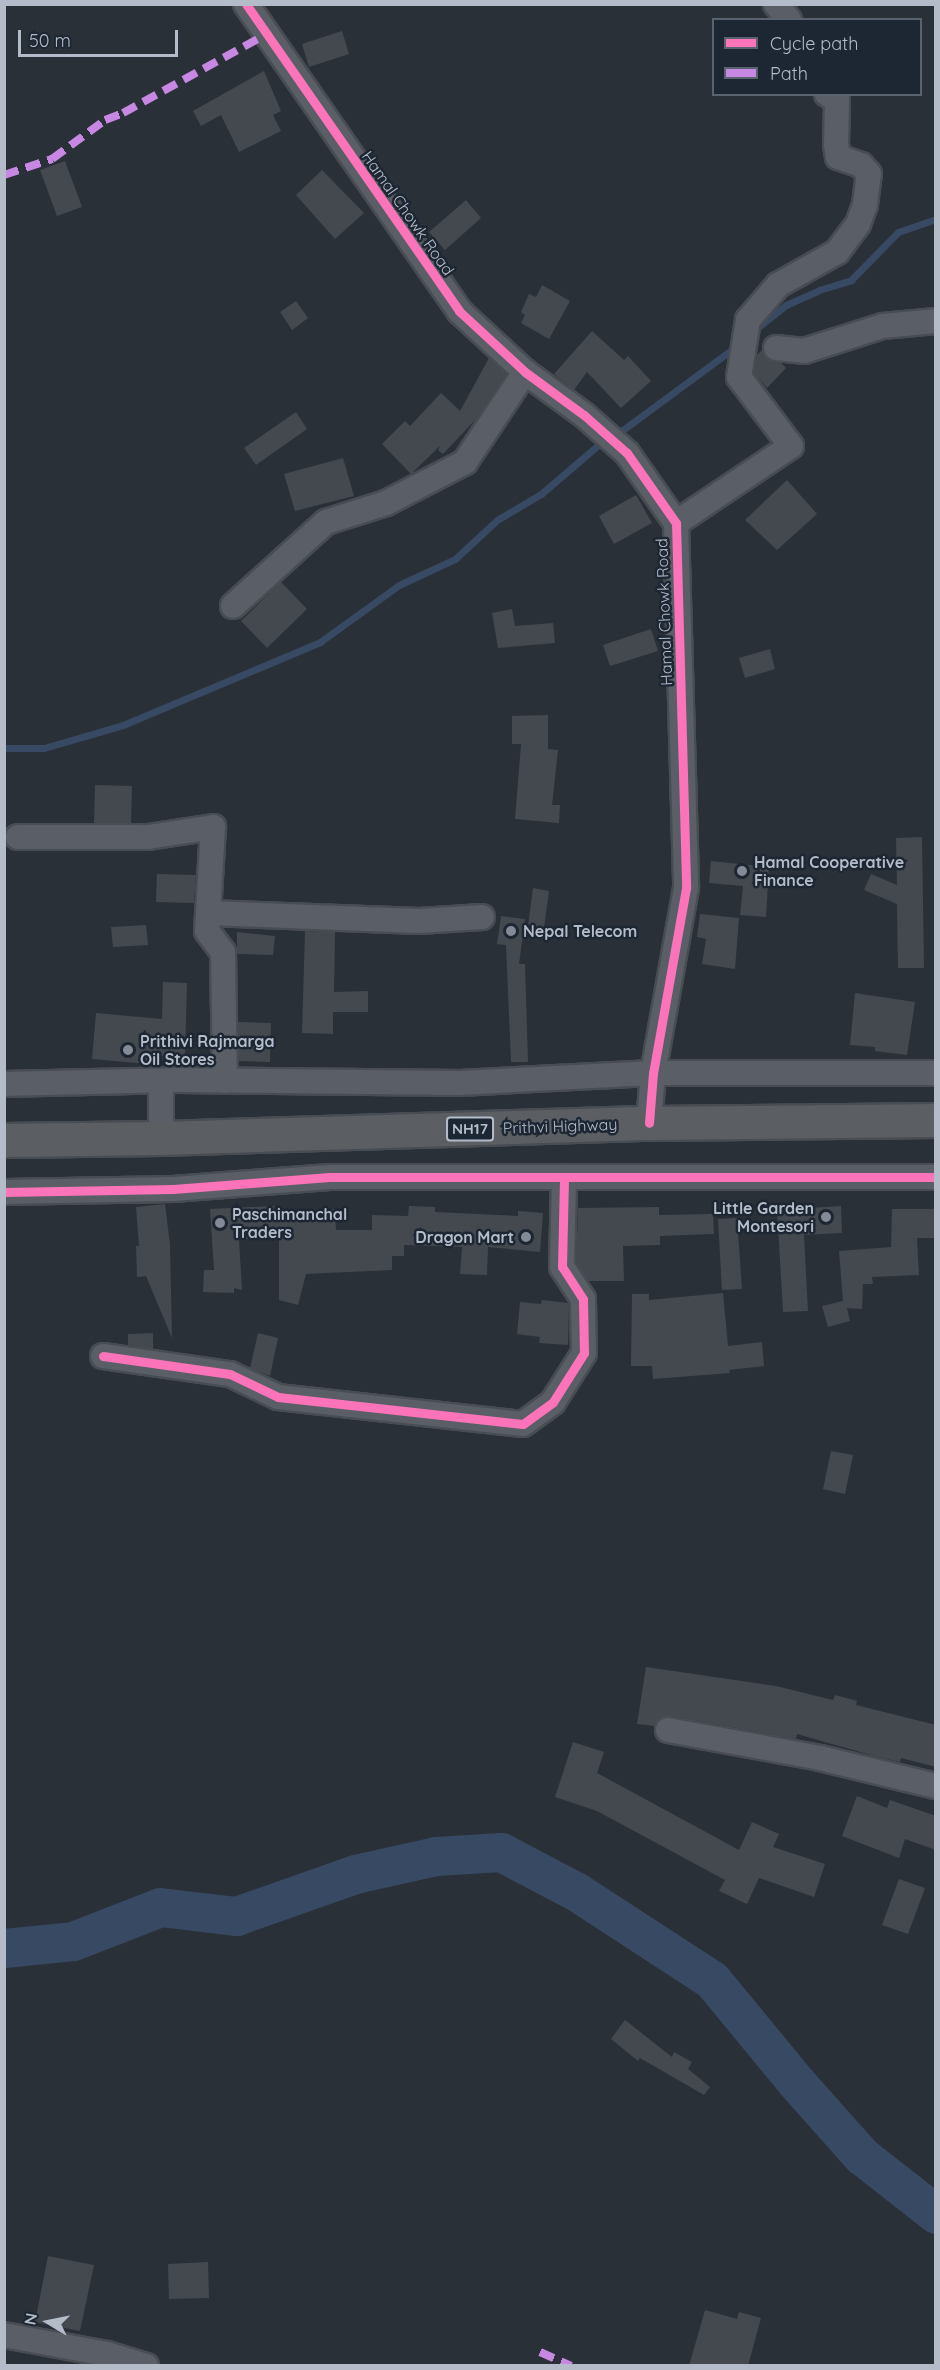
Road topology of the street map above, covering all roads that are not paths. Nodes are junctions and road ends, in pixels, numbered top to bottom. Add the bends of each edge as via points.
1 (246, 4) edge
2 (776, 4) edge
3 (787, 18) edge
4 (830, 96) edge
5 (936, 321) edge
6 (776, 348) dead end
7 (525, 372) junction
8 (676, 523) junction
9 (232, 606) dead end
10 (18, 837) dead end
11 (208, 913) junction
12 (482, 917) dead end
13 (653, 1073) junction
14 (936, 1073) edge
15 (225, 1081) junction
16 (161, 1082) junction
17 (4, 1084) edge
18 (936, 1120) edge
19 (649, 1124) junction
20 (161, 1138) junction
21 (4, 1140) edge
22 (936, 1177) edge
23 (564, 1179) junction
24 (4, 1192) edge
25 (103, 1356) dead end
26 (668, 1730) dead end
27 (936, 1786) edge
28 (4, 2335) edge
29 (146, 2366) edge

1 - 7 street, Hamal Chowk Road via 459,312
2 - 3 street
4 - 8 street via 837,100 838,157 861,165 869,174 865,205 858,224 837,252 778,285 748,320 739,377 791,446
5 - 6 street via 884,326 804,351
7 - 8 street, Hamal Chowk Road via 584,415 627,453
7 - 9 street via 465,462 386,503 326,522
8 - 13 street, Hamal Chowk Road via 686,888
10 - 11 street via 148,837 213,828
11 - 12 street via 419,921
11 - 15 street via 207,931 223,952
13 - 14 street
13 - 15 street via 460,1083
13 - 19 street, Hamal Chowk Road
15 - 16 street
16 - 17 street
16 - 20 street
18 - 19 highway, Prithvi Highway / NH17
19 - 20 highway, Prithvi Highway / NH17
20 - 21 highway, Prithvi Highway / NH17
22 - 23 street
23 - 24 street via 330,1177 173,1189
23 - 25 street via 562,1267 584,1299 584,1353 553,1402 523,1424 278,1397 230,1374
26 - 27 street via 820,1758
28 - 29 street via 107,2354

